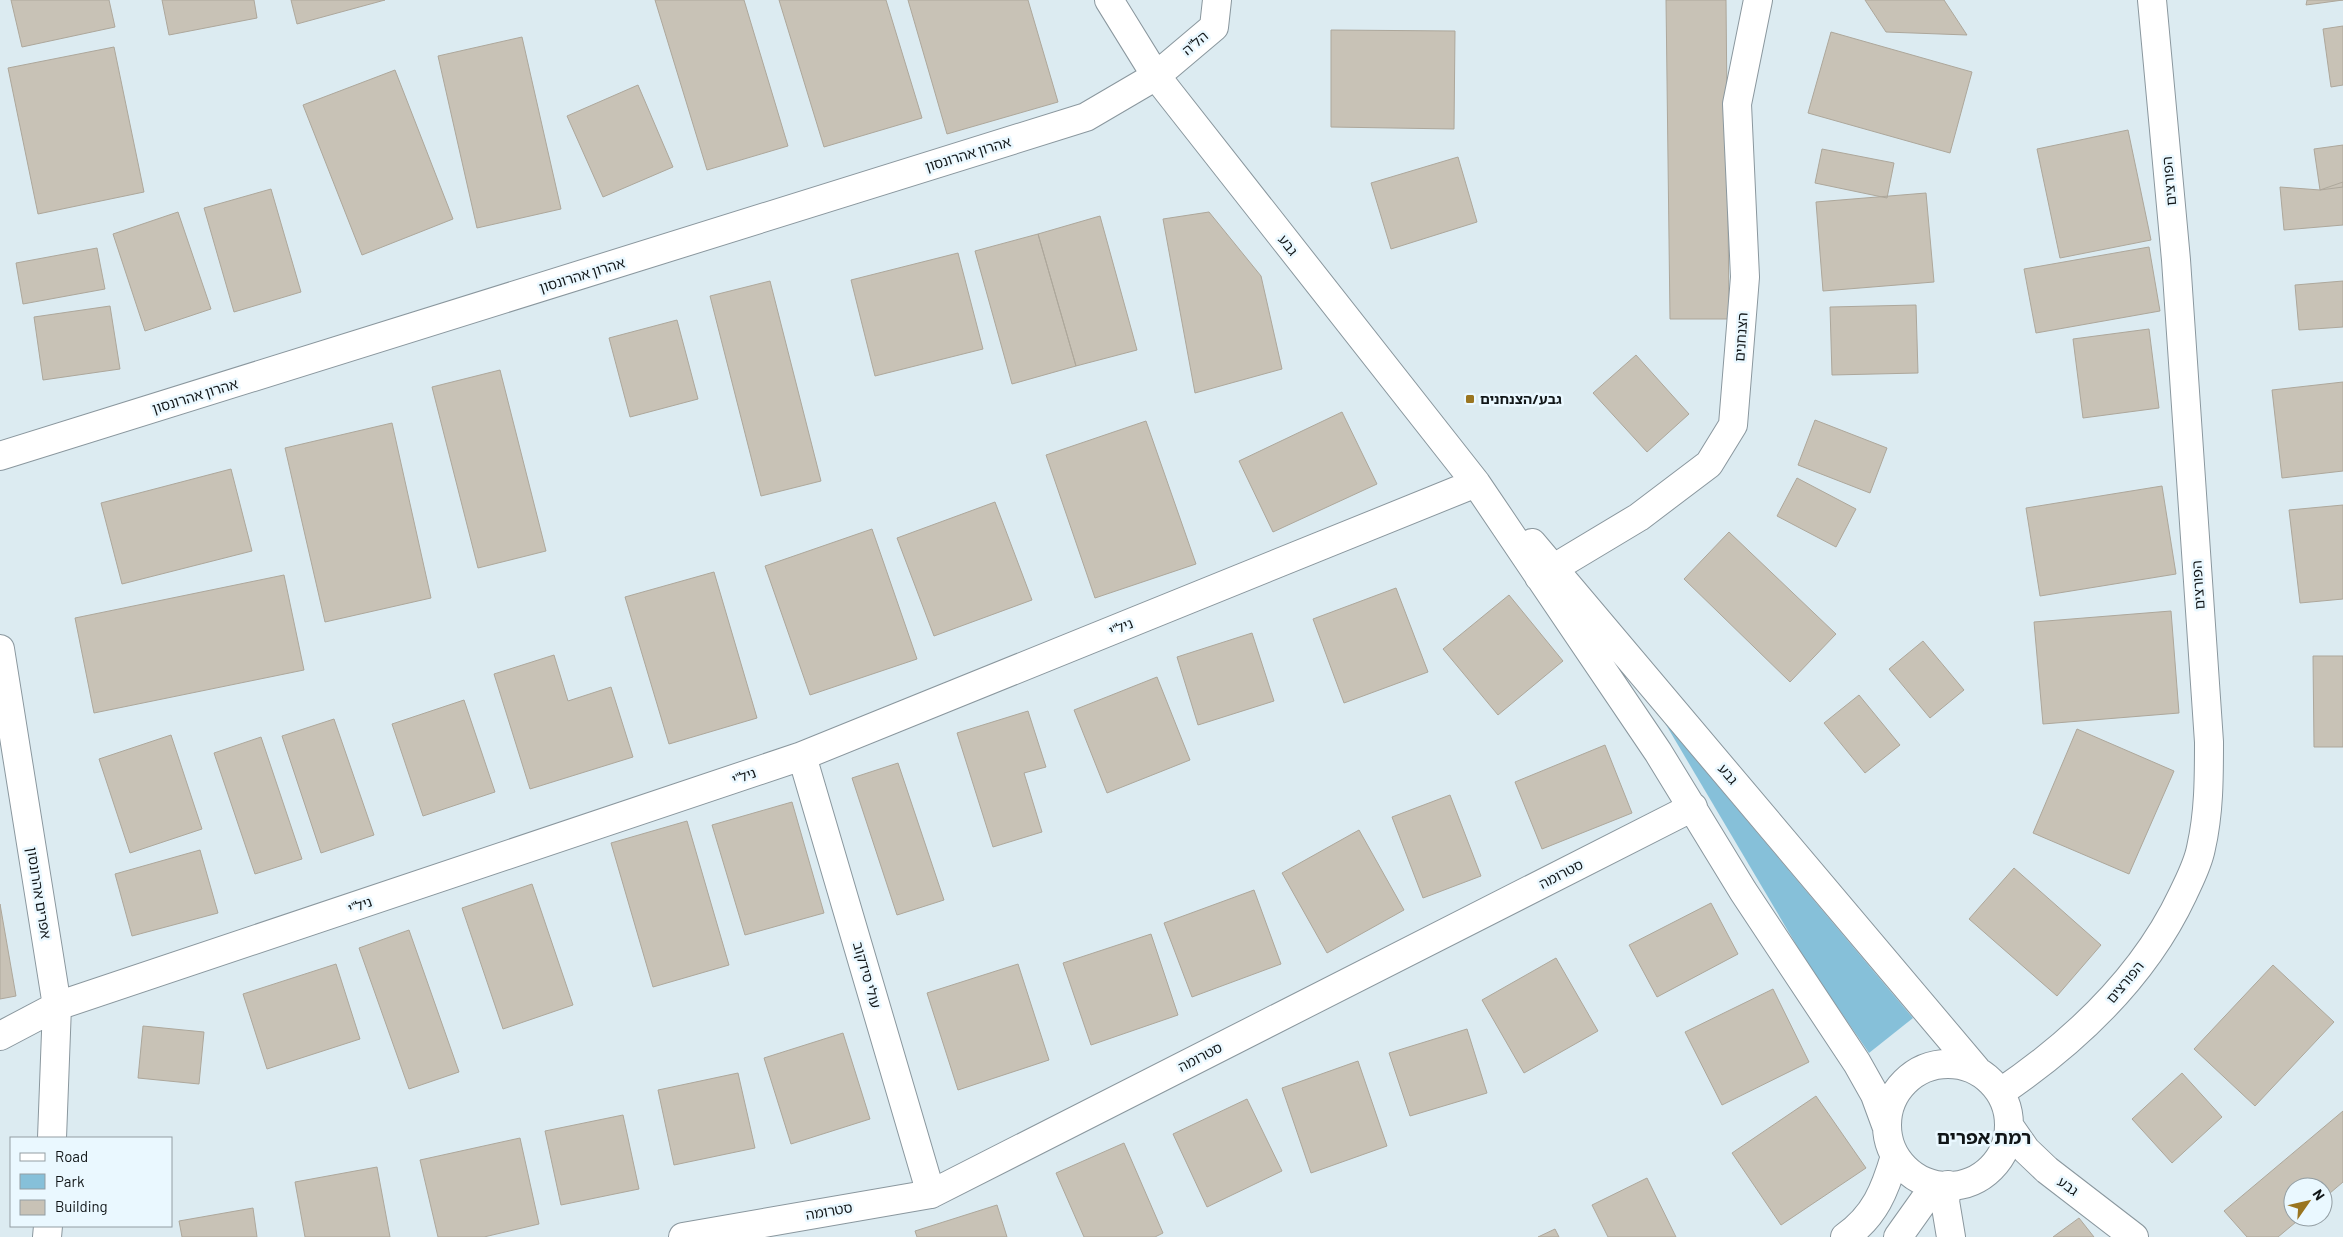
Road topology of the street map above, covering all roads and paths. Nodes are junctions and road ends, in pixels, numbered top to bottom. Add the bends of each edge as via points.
1 (1109, 0) edge
2 (1217, 0) edge
3 (1758, 0) edge
4 (2152, 0) edge
5 (1156, 76) junction
6 (0, 456) edge
7 (1476, 483) junction
8 (1547, 572) junction
9 (0, 649) edge
10 (802, 756) junction
11 (1693, 807) junction
12 (57, 1006) junction
13 (0, 1036) edge
14 (1976, 1069) junction
15 (2001, 1092) junction
16 (1886, 1125) junction
17 (2010, 1127) junction
18 (52, 1137) edge
19 (1895, 1156) junction
20 (1942, 1185) junction
21 (931, 1194) junction
22 (683, 1237) edge
23 (1845, 1237) edge
24 (1898, 1237) edge
25 (1951, 1237) edge
26 (2134, 1237) edge

1 - 5 street, גבע
2 - 5 street, הל"ה via 1214,27
3 - 8 street, הצנחנים via 1737,104 1745,276 1733,425 1709,464 1639,517
4 - 15 street, הפורצים via 2178,290 2209,742 2208,803 2201,849 2190,879 2173,916 2141,965 2102,1010 2065,1044
5 - 6 street, אהרון אהרונסון via 1086,117
5 - 7 street, גבע
7 - 8 street, גבע
7 - 10 street, ניל"י
8 - 11 street, גבע
8 - 14 street, גבע
9 - 12 street, אפרים אהרונסון
10 - 12 street, ניל"י
10 - 21 street, עולי סידקוב
11 - 16 street, גבע via 1743,892 1857,1063
11 - 21 street, סטרומה
12 - 13 street, ניל"י
12 - 18 street, אפרים אהרונסון
14 - 15 street
14 - 16 street via 1956,1063 1935,1064 1916,1072 1896,1092
15 - 17 street via 2008,1109
16 - 19 street
17 - 20 street via 2006,1148 1994,1166 1978,1179 1957,1186
17 - 26 street, גבע via 2026,1150 2047,1170
19 - 20 street via 1920,1180
19 - 23 street via 1884,1193 1868,1217
20 - 24 street
20 - 25 street
21 - 22 street, סטרומה

